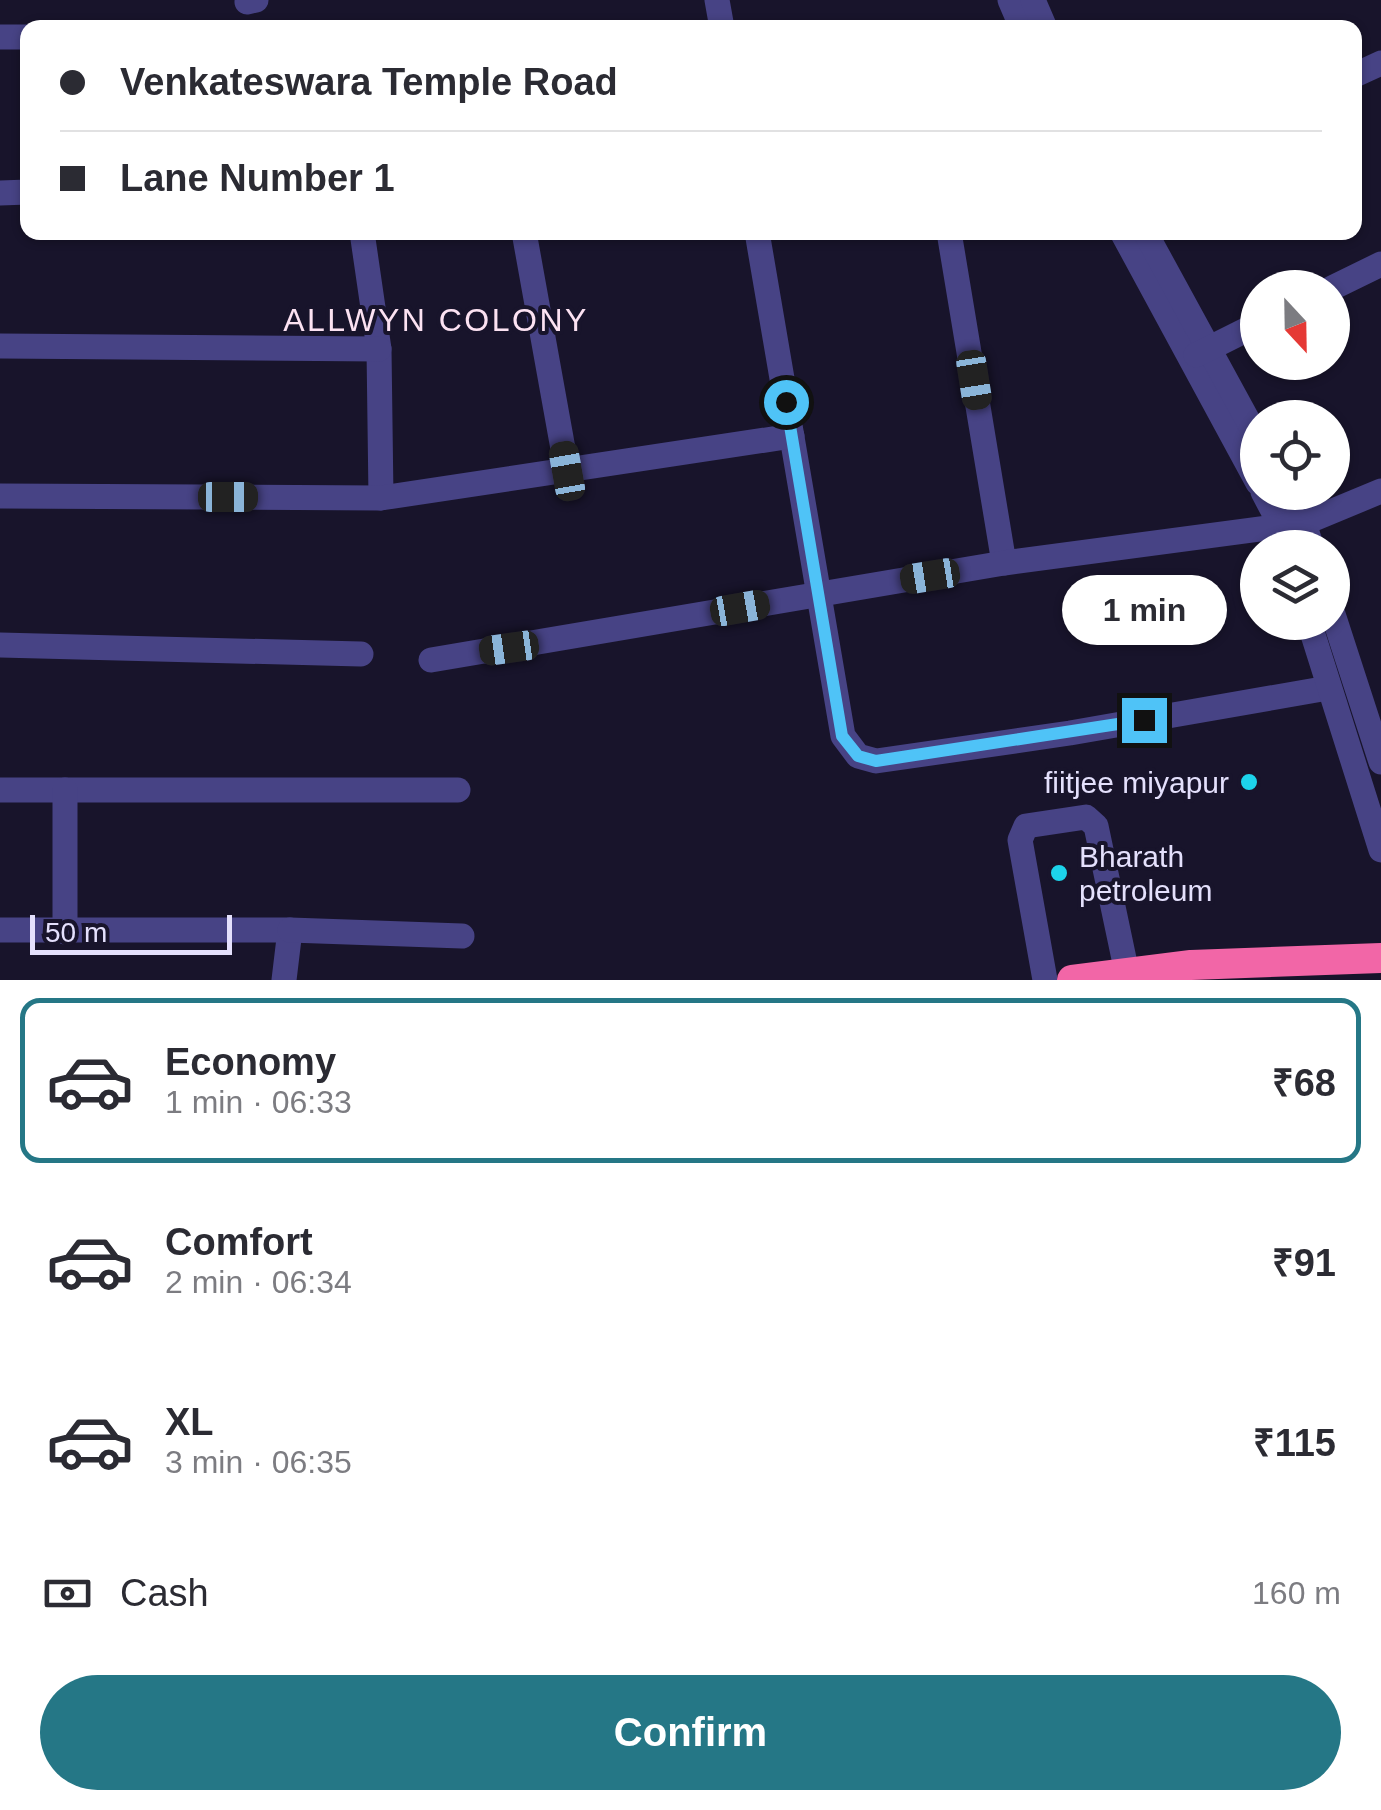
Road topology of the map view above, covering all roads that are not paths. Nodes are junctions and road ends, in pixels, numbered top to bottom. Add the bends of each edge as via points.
1 (363, 240) edge
2 (525, 240) edge
3 (758, 240) edge
4 (949, 240) edge
5 (1127, 240) edge
6 (1150, 240) edge
7 (1381, 264) edge
8 (1350, 279) edge
9 (1240, 333) edge
10 (0, 346) edge
11 (380, 349) junction
12 (1200, 352) junction
13 (1240, 411) edge
14 (792, 436) junction
15 (1240, 442) edge
16 (567, 471) junction
17 (1381, 490) edge
18 (0, 496) edge
19 (380, 498) junction
20 (1307, 530) edge
21 (1240, 541) edge
22 (1004, 563) junction
23 (817, 594) junction
24 (1314, 640) edge
25 (1342, 640) edge
26 (0, 645) edge
27 (360, 654) dead end
28 (431, 660) dead end
29 (1328, 688) junction
30 (1381, 762) edge
31 (0, 790) edge
32 (66, 790) junction
33 (458, 790) dead end
34 (1381, 850) edge
35 (0, 930) edge
36 (290, 930) junction
37 (65, 932) junction
38 (462, 936) dead end
39 (1381, 958) edge
40 (1127, 973) junction
41 (284, 980) edge
42 (1045, 980) edge
43 (1072, 980) edge

1 - 11 street
2 - 16 street
3 - 14 street
4 - 22 street
5 - 12 street
6 - 12 street
7 - 8 street
9 - 12 street
10 - 11 street
11 - 19 street
12 - 13 street
12 - 15 street
14 - 16 street
14 - 23 street
16 - 19 street
17 - 20 street
18 - 19 street
21 - 22 street
22 - 23 street
23 - 28 street
23 - 29 street via 842,736 858,756 876,761
24 - 29 street
25 - 30 street
26 - 27 street
29 - 34 street
31 - 32 street
32 - 33 street
32 - 37 street
35 - 37 street
36 - 37 street
36 - 38 street
36 - 41 street
39 - 40 highway
40 - 42 street via 1096,826 1086,817 1022,832
40 - 43 highway

